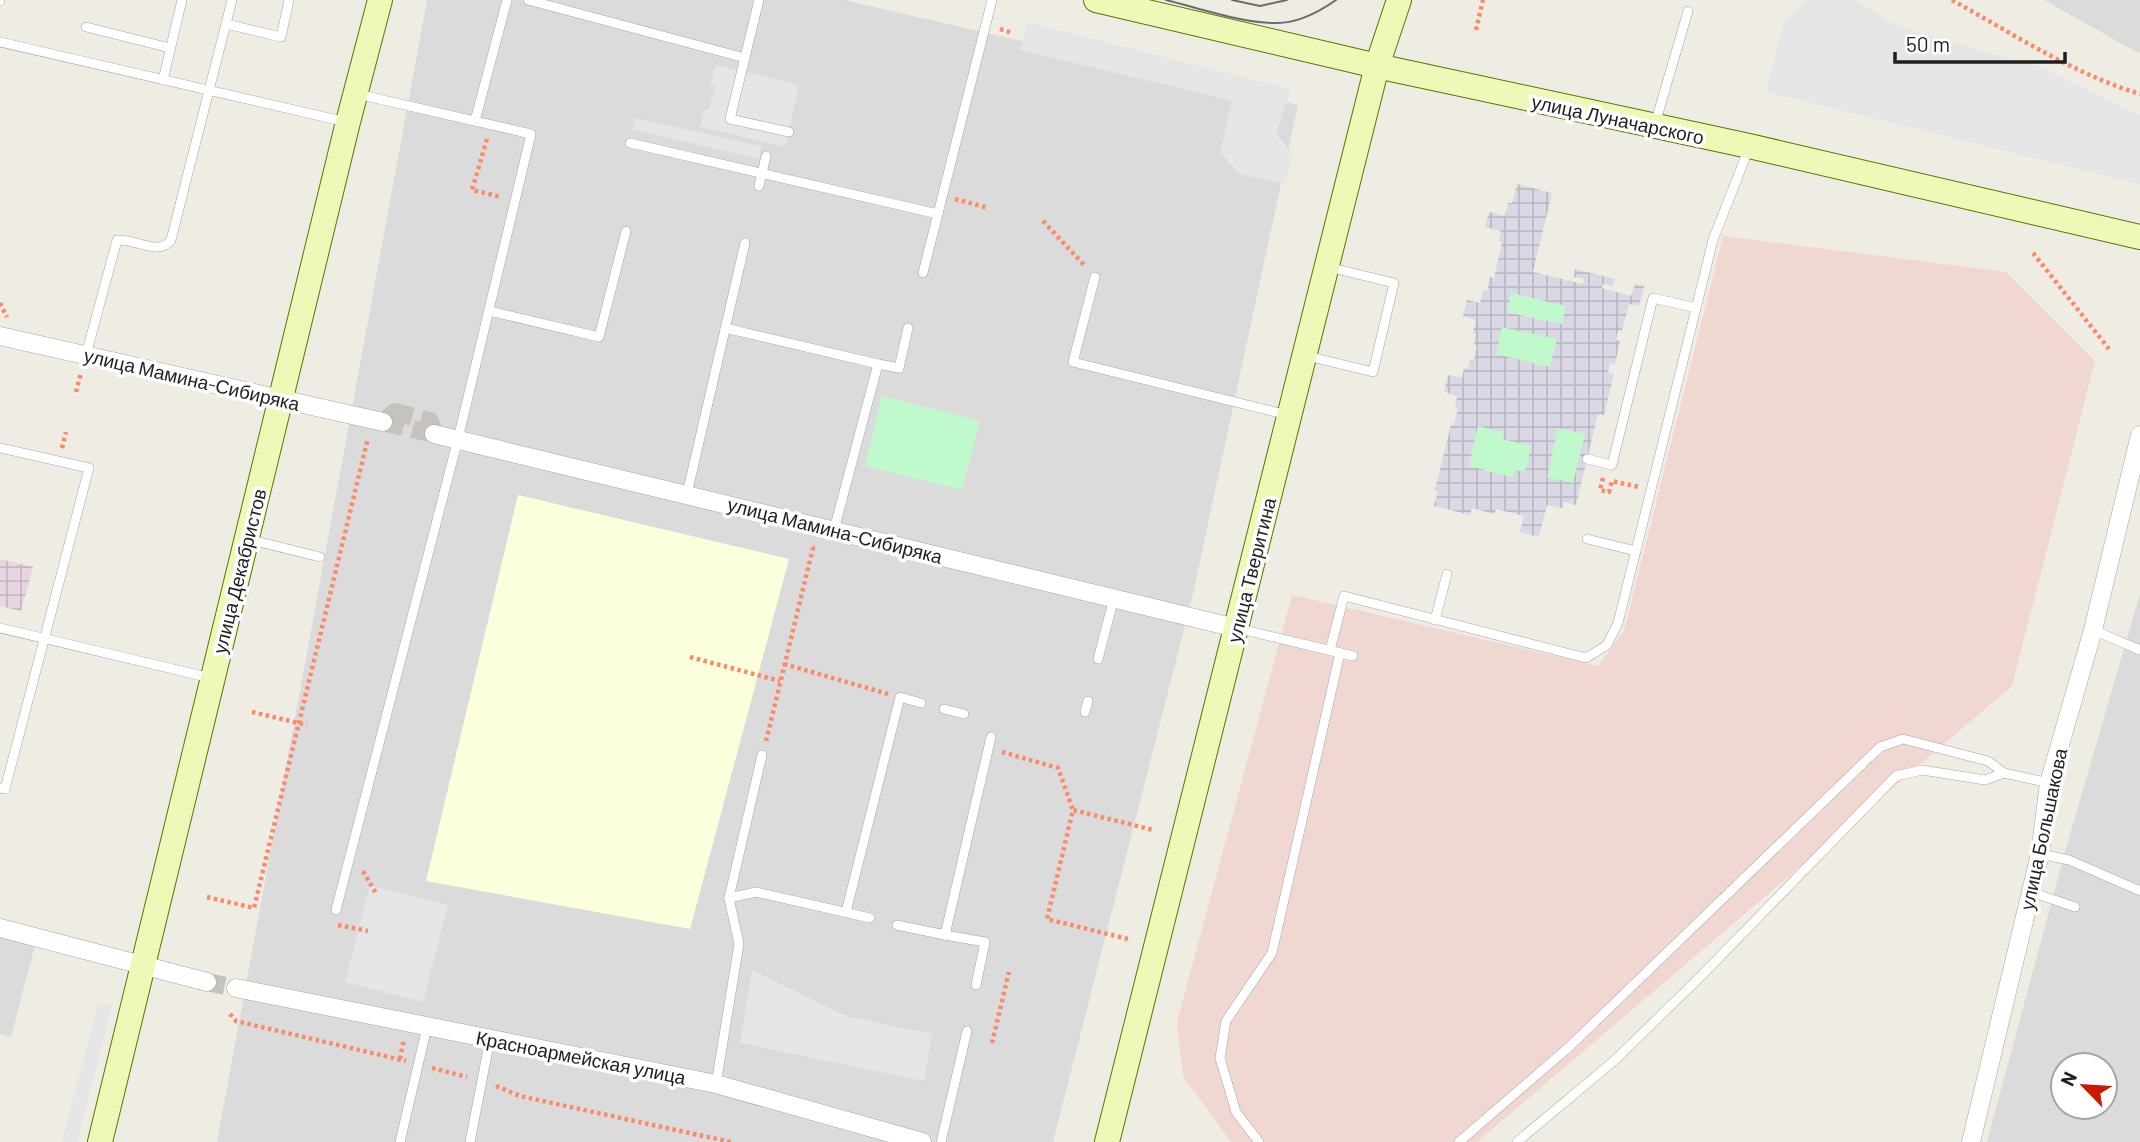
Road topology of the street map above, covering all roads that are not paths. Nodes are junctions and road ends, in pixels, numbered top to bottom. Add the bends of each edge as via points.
1 (182, 0) edge
2 (232, 0) edge
3 (289, 0) edge
4 (380, 0) edge
5 (507, 0) edge
6 (528, 0) edge
7 (758, 0) edge
8 (992, 0) edge
9 (1096, 0) edge
10 (1399, 0) edge
11 (1688, 11) dead end
12 (226, 24) junction
13 (86, 27) dead end
14 (0, 42) edge
15 (170, 48) junction
16 (745, 58) junction
17 (1377, 66) junction
18 (163, 80) junction
19 (209, 90) junction
20 (355, 93) junction
21 (475, 121) junction
22 (348, 122) junction
23 (1654, 128) junction
24 (789, 132) dead end
25 (631, 143) dead end
26 (1749, 146) junction
27 (766, 156) dead end
28 (762, 173) junction
29 (759, 186) dead end
30 (938, 214) junction
31 (626, 231) dead end
32 (2140, 237) edge
33 (744, 243) dead end
34 (1327, 267) junction
35 (923, 273) dead end
36 (1095, 277) road end
37 (1696, 308) junction
38 (489, 311) junction
39 (725, 328) junction
40 (908, 328) dead end
41 (0, 336) edge
42 (86, 355) junction
43 (1305, 356) junction
44 (878, 364) junction
45 (280, 400) junction
46 (1290, 415) junction
47 (377, 426) road end
48 (433, 434) dead end
49 (2140, 435) edge
50 (458, 439) junction
51 (0, 447) edge
52 (1587, 459) dead end
53 (687, 494) junction
54 (834, 530) junction
55 (247, 539) junction
56 (1587, 539) dead end
57 (1636, 551) junction
58 (320, 556) dead end
59 (1447, 574) dead end
60 (1114, 598) junction
61 (1436, 620) junction
62 (0, 628) edge
63 (1236, 628) junction
64 (2093, 630) junction
65 (43, 638) junction
66 (2140, 650) edge
67 (1335, 652) junction
68 (1353, 656) dead end
69 (1098, 659) dead end
70 (212, 679) junction
71 (921, 703) dead end
72 (944, 709) dead end
73 (964, 714) dead end
74 (991, 737) dead end
75 (762, 755) road end
76 (2004, 773) junction
77 (2049, 783) junction
78 (0, 788) edge
79 (2040, 854) junction
80 (2140, 891) edge
81 (2032, 892) junction
82 (729, 898) junction
83 (2075, 907) dead end
84 (336, 910) dead end
85 (846, 912) junction
86 (870, 918) dead end
87 (897, 925) dead end
88 (0, 929) edge
89 (945, 935) junction
90 (144, 965) junction
91 (208, 982) tunnel mouth
92 (976, 985) dead end
93 (236, 988) tunnel mouth
94 (427, 1027) junction
95 (967, 1031) dead end
96 (490, 1039) junction
97 (716, 1084) junction
98 (100, 1142) edge
99 (400, 1142) edge
100 (470, 1142) edge
101 (922, 1142) edge
102 (942, 1142) edge
103 (1107, 1142) edge
104 (1259, 1142) edge
105 (1459, 1142) edge
106 (1517, 1142) edge
107 (1971, 1142) edge

1 - 15 lane
2 - 12 lane
3 - 12 lane via 281,37
4 - 20 street, улица Декабристов
5 - 21 lane
6 - 16 lane
7 - 16 lane
8 - 30 lane
9 - 17 street, улица Луначарского
10 - 17 street, улица Тверитина
11 - 23 lane
12 - 19 lane
13 - 15 lane
14 - 18 lane
15 - 18 lane
16 - 24 lane via 730,119
17 - 23 street, улица Луначарского
17 - 34 street, улица Тверитина
18 - 19 lane
19 - 22 lane
19 - 42 lane via 171,240 159,248 117,240
20 - 21 lane
20 - 22 street, улица Декабристов
21 - 38 lane via 531,134
22 - 45 street, улица Декабристов
23 - 26 street, улица Луначарского
25 - 28 lane
26 - 32 street, улица Луначарского
26 - 37 lane via 1713,240
27 - 28 lane
28 - 29 lane
28 - 30 lane
30 - 35 lane
31 - 38 lane via 599,337
33 - 39 lane
34 - 43 street, улица Тверитина
34 - 43 lane via 1394,283 1373,372
36 - 46 lane via 1073,362
37 - 52 lane via 1653,298 1612,465
37 - 57 lane
38 - 50 lane
39 - 44 lane
39 - 53 lane
40 - 44 lane via 899,368
41 - 42 street, улица Мамина-Сибиряка
42 - 45 street, улица Мамина-Сибиряка
43 - 46 street, улица Тверитина
44 - 54 lane
45 - 47 street, улица Мамина-Сибиряка
45 - 55 street, улица Декабристов
46 - 63 street, улица Тверитина
48 - 50 street, улица Мамина-Сибиряка
49 - 64 street, улица Большакова
50 - 53 street, улица Мамина-Сибиряка
50 - 84 lane
51 - 65 lane via 89,468
53 - 54 street, улица Мамина-Сибиряка
54 - 60 street, улица Мамина-Сибиряка
55 - 58 lane
55 - 70 street, улица Декабристов
56 - 57 lane
57 - 61 lane via 1618,623 1607,645 1586,658
59 - 61 lane
60 - 63 street, улица Мамина-Сибиряка
60 - 69 lane
61 - 67 lane via 1344,596
62 - 65 lane
63 - 67 lane
63 - 103 street, улица Тверитина
64 - 66 lane
64 - 77 street, улица Большакова
65 - 70 lane
65 - 78 lane via 5,789
67 - 68 lane
67 - 104 lane via 1272,953 1226,1021 1220,1058 1236,1112
70 - 90 street, улица Декабристов
71 - 85 lane via 900,697
72 - 73 lane
74 - 89 lane
75 - 82 lane
76 - 77 lane
76 - 105 lane via 1988,761 1903,739 1881,747 1569,1047
76 - 106 lane via 1985,780 1922,770 1896,776 1615,1060
77 - 79 street, улица Большакова
79 - 80 lane via 2069,860
79 - 81 street, улица Большакова
81 - 83 lane
81 - 107 street, улица Большакова
82 - 85 lane via 756,892
82 - 97 lane via 739,944
85 - 86 lane
87 - 89 lane
88 - 90 street
89 - 92 lane via 985,942
90 - 91 street
90 - 98 street, улица Декабристов
93 - 94 street, Красноармейская улица
94 - 96 street, Красноармейская улица
94 - 99 lane
95 - 102 lane
96 - 97 street, Красноармейская улица
96 - 100 lane
97 - 101 street, Красноармейская улица

